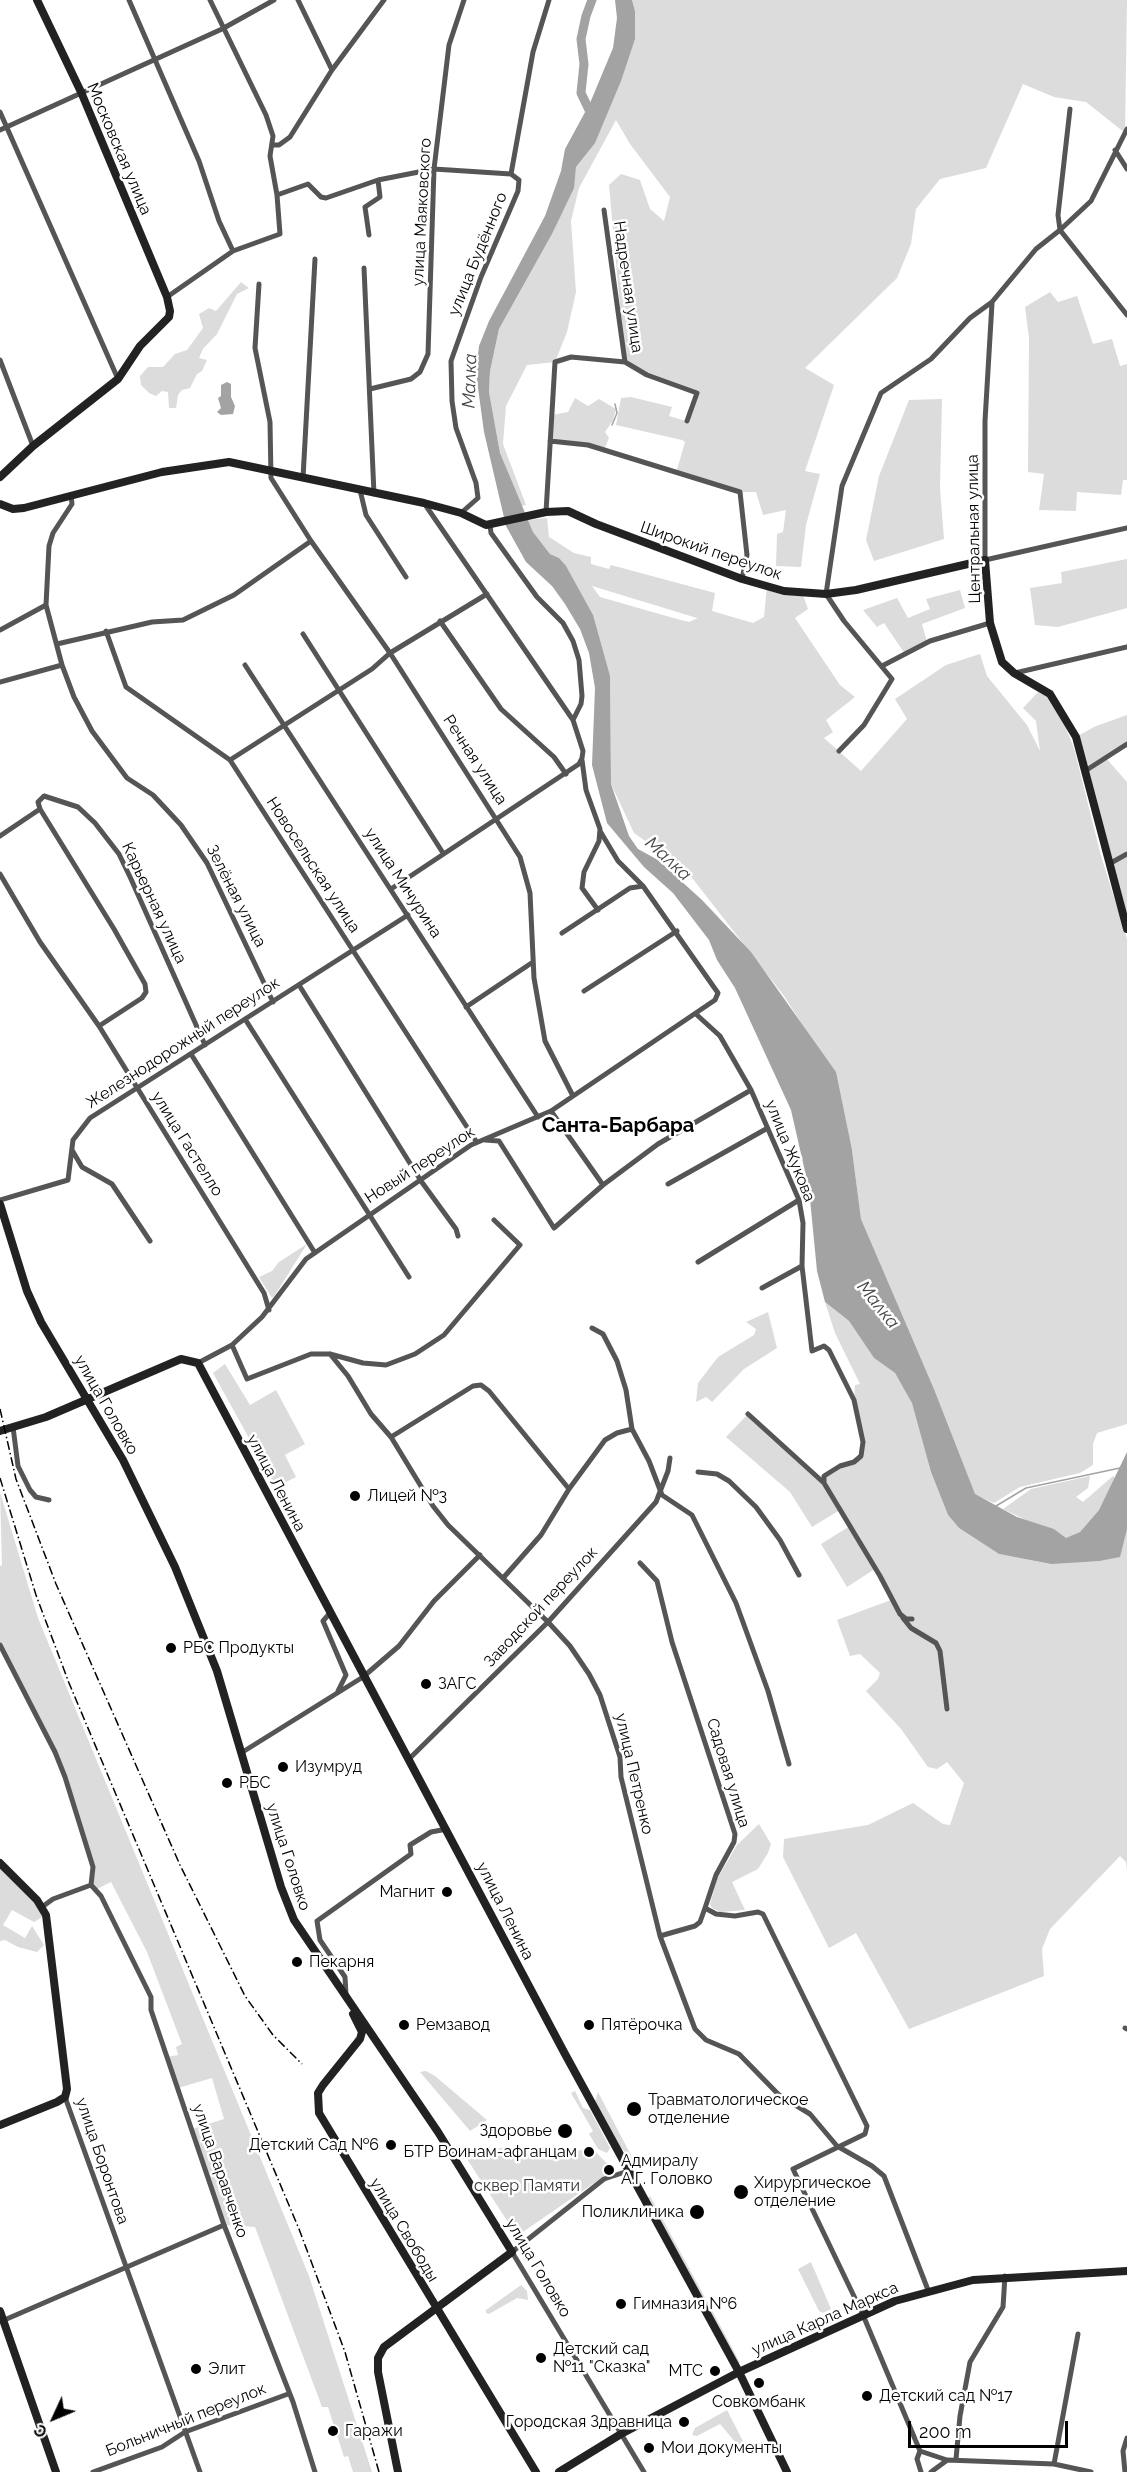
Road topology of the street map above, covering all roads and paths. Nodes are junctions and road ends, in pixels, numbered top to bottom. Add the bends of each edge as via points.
1 (37, 0) edge
2 (129, 0) edge
3 (210, 0) edge
4 (274, 0) edge
5 (298, 0) edge
6 (384, 0) edge
7 (464, 0) edge
8 (549, 0) edge
9 (222, 29) junction
10 (153, 59) junction
11 (332, 70) junction
12 (81, 92) junction
13 (1070, 109) dead end
14 (0, 112) edge
15 (6, 128) junction
16 (1127, 129) edge
17 (0, 130) edge
18 (273, 145) junction
19 (1115, 150) junction
20 (434, 169) junction
21 (1127, 169) edge
22 (511, 174) junction
23 (378, 180) junction
24 (277, 195) junction
25 (604, 210) dead end
26 (1060, 230) junction
27 (369, 235) dead end
28 (233, 251) junction
29 (315, 259) dead end
30 (364, 268) dead end
31 (260, 284) dead end
32 (167, 297) junction
33 (992, 302) junction
34 (1127, 315) edge
35 (0, 360) edge
36 (626, 362) junction
37 (118, 379) junction
38 (370, 389) junction
39 (687, 421) dead end
40 (550, 441) junction
41 (33, 446) junction
42 (272, 470) junction
43 (0, 477) edge
44 (303, 478) junction
45 (360, 490) junction
46 (374, 494) junction
47 (71, 495) junction
48 (424, 503) junction
49 (0, 504) edge
50 (546, 512) junction
51 (461, 513) junction
52 (490, 525) junction
53 (1127, 528) edge
54 (311, 541) junction
55 (985, 560) junction
56 (406, 578) dead end
57 (742, 579) junction
58 (487, 594) junction
59 (826, 594) junction
60 (46, 605) junction
61 (440, 621) junction
62 (990, 623) junction
63 (0, 630) edge
64 (106, 631) junction
65 (303, 634) dead end
66 (57, 644) junction
67 (1127, 647) edge
68 (390, 653) junction
69 (62, 664) junction
70 (245, 665) dead end
71 (882, 666) junction
72 (1014, 673) junction
73 (0, 682) edge
74 (339, 690) junction
75 (573, 720) junction
76 (283, 727) junction
77 (1127, 744) edge
78 (839, 751) dead end
79 (582, 758) junction
80 (230, 760) junction
81 (1085, 771) junction
82 (566, 774) junction
83 (40, 809) junction
84 (496, 818) junction
85 (600, 829) junction
86 (0, 836) edge
87 (443, 853) junction
88 (1127, 854) edge
89 (1109, 864) junction
90 (0, 874) edge
91 (643, 886) junction
92 (391, 888) junction
93 (598, 910) junction
94 (408, 915) junction
95 (1127, 929) edge
96 (677, 931) junction
97 (562, 933) dead end
98 (352, 951) junction
99 (533, 962) junction
100 (299, 985) junction
101 (584, 991) dead end
102 (273, 1002) junction
103 (466, 1007) junction
104 (697, 1015) junction
105 (244, 1019) junction
106 (99, 1026) junction
107 (205, 1045) junction
108 (191, 1054) junction
109 (137, 1090) junction
110 (751, 1090) junction
111 (573, 1096) junction
112 (551, 1111) junction
113 (538, 1117) junction
114 (766, 1129) junction
115 (478, 1141) junction
116 (71, 1149) junction
117 (421, 1180) junction
118 (603, 1185) junction
119 (668, 1185) dead end
120 (0, 1200) edge
121 (799, 1200) junction
122 (0, 1204) edge
123 (369, 1216) junction
124 (494, 1220) dead end
125 (458, 1236) dead end
126 (150, 1241) dead end
127 (315, 1253) junction
128 (698, 1262) dead end
129 (802, 1266) junction
130 (409, 1277) dead end
131 (762, 1288) dead end
132 (269, 1310) junction
133 (592, 1328) dead end
134 (232, 1344) junction
135 (330, 1354) junction
136 (198, 1363) junction
137 (88, 1398) junction
138 (748, 1414) dead end
139 (14, 1427) junction
140 (632, 1429) junction
141 (0, 1431) edge
142 (391, 1437) junction
143 (670, 1458) dead end
144 (698, 1472) dead end
145 (824, 1483) junction
146 (569, 1489) junction
147 (661, 1492) junction
148 (50, 1500) dead end
149 (480, 1555) junction
150 (640, 1563) dead end
151 (799, 1575) dead end
152 (504, 1577) junction
153 (330, 1613) junction
154 (902, 1617) junction
155 (912, 1619) dead end
156 (548, 1622) junction
157 (0, 1645) edge
158 (363, 1677) junction
159 (335, 1695) junction
160 (947, 1709) dead end
161 (241, 1753) junction
162 (408, 1760) junction
163 (789, 1764) dead end
164 (447, 1829) junction
165 (0, 1863) edge
166 (91, 1885) junction
167 (42, 1907) junction
168 (705, 1908) junction
169 (660, 1936) junction
170 (346, 1999) junction
171 (65, 2097) junction
172 (0, 2126) edge
173 (837, 2146) junction
174 (628, 2171) junction
175 (224, 2225) junction
176 (513, 2252) junction
177 (125, 2267) junction
178 (1127, 2271) edge
179 (1005, 2276) junction
180 (928, 2290) junction
181 (436, 2310) junction
182 (0, 2311) edge
183 (863, 2315) junction
184 (2, 2320) edge
185 (1078, 2334) dead end
186 (739, 2372) junction
187 (288, 2394) junction
188 (185, 2432) junction
189 (621, 2434) junction
190 (1127, 2438) edge
191 (920, 2451) junction
192 (956, 2459) junction
193 (947, 2460) junction
194 (1126, 2460) edge
195 (1054, 2464) junction
196 (56, 2472) edge
197 (93, 2472) edge
198 (200, 2472) edge
199 (315, 2472) edge
200 (398, 2472) edge
201 (536, 2472) edge
202 (559, 2472) edge
203 (644, 2472) edge
204 (787, 2472) edge
205 (921, 2472) edge
206 (931, 2472) edge
207 (1091, 2472) edge
208 (1125, 2472) edge

1 - 12 street, Московская улица
2 - 10 street
3 - 9 street
4 - 9 street
5 - 11 street
6 - 11 street
7 - 20 street, улица Маяковского via 449,45
8 - 22 street, улица Будённого via 533,52
9 - 10 street
9 - 18 street via 266,115
10 - 12 street
10 - 28 street via 199,161
11 - 18 street via 290,137
12 - 15 street
12 - 32 street, Московская улица
13 - 26 street via 1058,214
14 - 15 street
15 - 17 street
15 - 37 street
16 - 19 street
18 - 24 street via 270,156
19 - 21 street
19 - 26 street via 1091,201
20 - 22 street
20 - 23 street
20 - 38 street, улица Маяковского via 428,354 420,372 411,379
22 - 51 street, улица Будённого via 519,180 518,191 451,361 456,428 478,498
23 - 24 street via 326,198 308,184
23 - 27 street via 381,197 365,207
24 - 28 street via 280,234
25 - 36 street, Надречная улица
26 - 33 street via 1036,249
26 - 34 street
28 - 32 street
29 - 44 street
30 - 38 street
31 - 42 street via 255,348 270,422
32 - 37 street, Московская улица via 169,317 140,346
33 - 55 street, Центральная улица via 985,421
33 - 59 street via 970,318 931,359 881,393 842,486
35 - 41 street
36 - 39 street via 647,375 697,393
36 - 40 street, Надречная улица via 571,357 555,362
37 - 41 street
38 - 46 street
40 - 50 street, Надречная улица
40 - 57 street via 588,445 740,492 747,555
41 - 43 street
42 - 44 street
42 - 47 street via 238,463 201,464
42 - 54 street, Речная улица via 271,477
44 - 45 street
45 - 46 street
45 - 56 street via 366,515
46 - 48 street
47 - 49 street via 13,509
47 - 60 street, Зелёная улица via 72,504 49,546
48 - 51 street
48 - 58 street
50 - 52 street, Широкий переулок
50 - 57 street, Широкий переулок via 568,511
51 - 52 street
52 - 75 street via 491,533 573,642 582,696
53 - 55 street, Широкий переулок
54 - 64 street via 252,584 183,620
54 - 68 street, Речная улица
55 - 59 street, Широкий переулок
55 - 62 street, Центральная улица
57 - 59 street, Широкий переулок via 784,591
58 - 61 street
58 - 75 street
59 - 71 street via 843,621
60 - 63 street
60 - 66 street, Зелёная улица
61 - 68 street
61 - 82 street via 501,709 554,757
62 - 71 street via 930,641
62 - 72 street, Центральная улица via 1001,659
64 - 66 street
64 - 80 street, Новосельская улица via 126,687
65 - 74 street
66 - 69 street, Зелёная улица
67 - 72 street
68 - 74 street
68 - 84 street, Речная улица
69 - 73 street
69 - 102 street, Зелёная улица via 92,731 127,778 153,795 181,825 207,862
70 - 76 street, улица Мичурина
71 - 78 street via 892,678 864,725
72 - 81 street, Центральная улица via 1053,698 1072,728
74 - 76 street
74 - 87 street
75 - 79 street
76 - 80 street
76 - 92 street, улица Мичурина
77 - 81 street
79 - 82 street
79 - 85 street via 586,790
80 - 98 street, Новосельская улица
81 - 89 street, Центральная улица
82 - 84 street
83 - 86 street, Карьерная улица
83 - 106 street via 145,984 142,998
83 - 107 street, Карьерная улица via 38,802 44,796 78,807 119,854
84 - 87 street
84 - 99 street, Речная улица via 520,857 530,893
85 - 91 street via 618,861
85 - 93 street via 582,888
87 - 92 street
88 - 89 street
89 - 95 street, Центральная улица
90 - 106 street, улица Гастелло via 40,942
91 - 93 street via 630,888
91 - 96 street
92 - 94 street, улица Мичурина
93 - 97 street
94 - 98 street, Железнодорожный переулок
94 - 103 street, улица Мичурина
96 - 101 street
96 - 104 street, Новый переулок via 718,993 712,1005
98 - 100 street, Железнодорожный переулок
98 - 115 street, Новосельская улица
99 - 103 street
99 - 111 street, Речная улица via 545,1041
100 - 102 street, Железнодорожный переулок
100 - 117 street
102 - 105 street, Железнодорожный переулок
103 - 113 street, улица Мичурина
104 - 110 street, улица Жукова via 720,1036
104 - 111 street, Новый переулок
105 - 107 street, Железнодорожный переулок
105 - 123 street
106 - 109 street, улица Гастелло
107 - 108 street, Железнодорожный переулок
108 - 109 street, Железнодорожный переулок
108 - 127 street
109 - 116 street, Железнодорожный переулок via 82,1125
109 - 132 street, улица Гастелло via 264,1293
110 - 114 street, улица Жукова
110 - 118 street via 658,1144
111 - 112 street, Новый переулок
112 - 113 street, Новый переулок
112 - 118 street
113 - 115 street, Новый переулок
114 - 119 street
114 - 121 street, улица Жукова
115 - 117 street, Новый переулок
115 - 118 street via 499,1141 554,1228
116 - 120 street, Железнодорожный переулок via 68,1180
116 - 126 street via 82,1167 112,1184
117 - 123 street, Новый переулок
117 - 125 street
121 - 128 street
121 - 129 street, улица Жукова
122 - 137 street, улица Головко via 32,1303
123 - 127 street, Новый переулок
123 - 130 street
124 - 135 street via 520,1245 444,1335 415,1354 386,1365
127 - 132 street, Новый переулок via 295,1270
129 - 131 street
129 - 145 street, улица Жукова via 812,1351 824,1346 829,1350 854,1400 863,1442 861,1456 824,1476
132 - 134 street, Новый переулок
133 - 140 street via 603,1334 617,1361
134 - 135 street via 247,1379 311,1354
134 - 136 street, Новый переулок
135 - 142 street, улица Петренко
136 - 137 street via 181,1359
136 - 153 street, улица Ленина
137 - 139 street
137 - 161 street, улица Головко via 151,1513 175,1567 217,1671
138 - 145 street
139 - 141 street
139 - 148 street via 16,1460 24,1478 36,1497
140 - 146 street via 605,1440
140 - 147 street
142 - 146 street via 473,1386 481,1385
142 - 149 street, улица Петренко via 433,1506
143 - 147 street, Заводской переулок
144 - 151 street via 717,1474 729,1481 756,1507
145 - 154 street
146 - 152 street via 541,1535
147 - 156 street, Заводской переулок
147 - 163 street via 663,1498 692,1515 736,1603
149 - 152 street, улица Петренко
149 - 158 street via 434,1600 399,1646
150 - 168 street, Садовая улица via 657,1581 672,1642 735,1834
152 - 156 street, улица Петренко
153 - 158 street, улица Ленина
153 - 159 street via 323,1621 346,1675
154 - 155 street
154 - 160 street via 911,1628 936,1643 940,1651
156 - 162 street, Заводской переулок
156 - 169 street, улица Петренко via 583,1665 603,1702 620,1757 621,1777
157 - 166 street via 62,1768 93,1868
158 - 159 street
158 - 162 street, улица Ленина
159 - 161 street
161 - 170 street, улица Головко via 294,1920
162 - 164 street, улица Ленина
164 - 170 street via 432,1832 410,1845 411,1854 317,1921 320,1940 345,1977
164 - 174 street, улица Ленина
165 - 167 street
166 - 167 street
166 - 175 street, улица Варавченко via 101,1896 151,1997 151,2010
167 - 171 street, улица Боронтова via 46,1915
168 - 169 street via 695,1926
168 - 173 street via 735,1916 763,1914 867,2126 865,2134
169 - 173 street, улица Петренко via 695,2029 706,2040 750,2063 779,2095 810,2114
170 - 176 street, улица Головко via 432,2123
170 - 181 street, улица Свободы via 362,2032 355,2048 318,2093 319,2113
171 - 172 street
171 - 177 street, улица Боронтова
173 - 180 street via 884,2176
173 - 183 street via 793,2169
174 - 176 street via 604,2179
174 - 186 street, улица Ленина
175 - 177 street
175 - 187 street, улица Варавченко
176 - 181 street
176 - 189 street, улица Головко
177 - 184 street
177 - 188 street, улица Боронтова
178 - 179 street, улица Карла Маркса
179 - 180 street, улица Карла Маркса
179 - 192 street via 1003,2307 970,2362
180 - 183 street, улица Карла Маркса
181 - 200 street via 384,2347 378,2358
181 - 201 street, улица Свободы
182 - 184 street
183 - 186 street, улица Карла Маркса
183 - 191 street
184 - 196 street
185 - 195 street
186 - 189 street, улица Карла Маркса
186 - 204 street, улица Ленина
187 - 188 street, Больничный переулок
187 - 199 street, улица Варавченко
188 - 197 street, Больничный переулок via 162,2447
188 - 198 street, улица Боронтова
189 - 202 street, улица Карла Маркса
189 - 203 street, улица Головко
190 - 194 street
191 - 193 street
191 - 205 street via 917,2459
192 - 193 street
192 - 195 street
193 - 206 street
194 - 208 street
195 - 207 street

